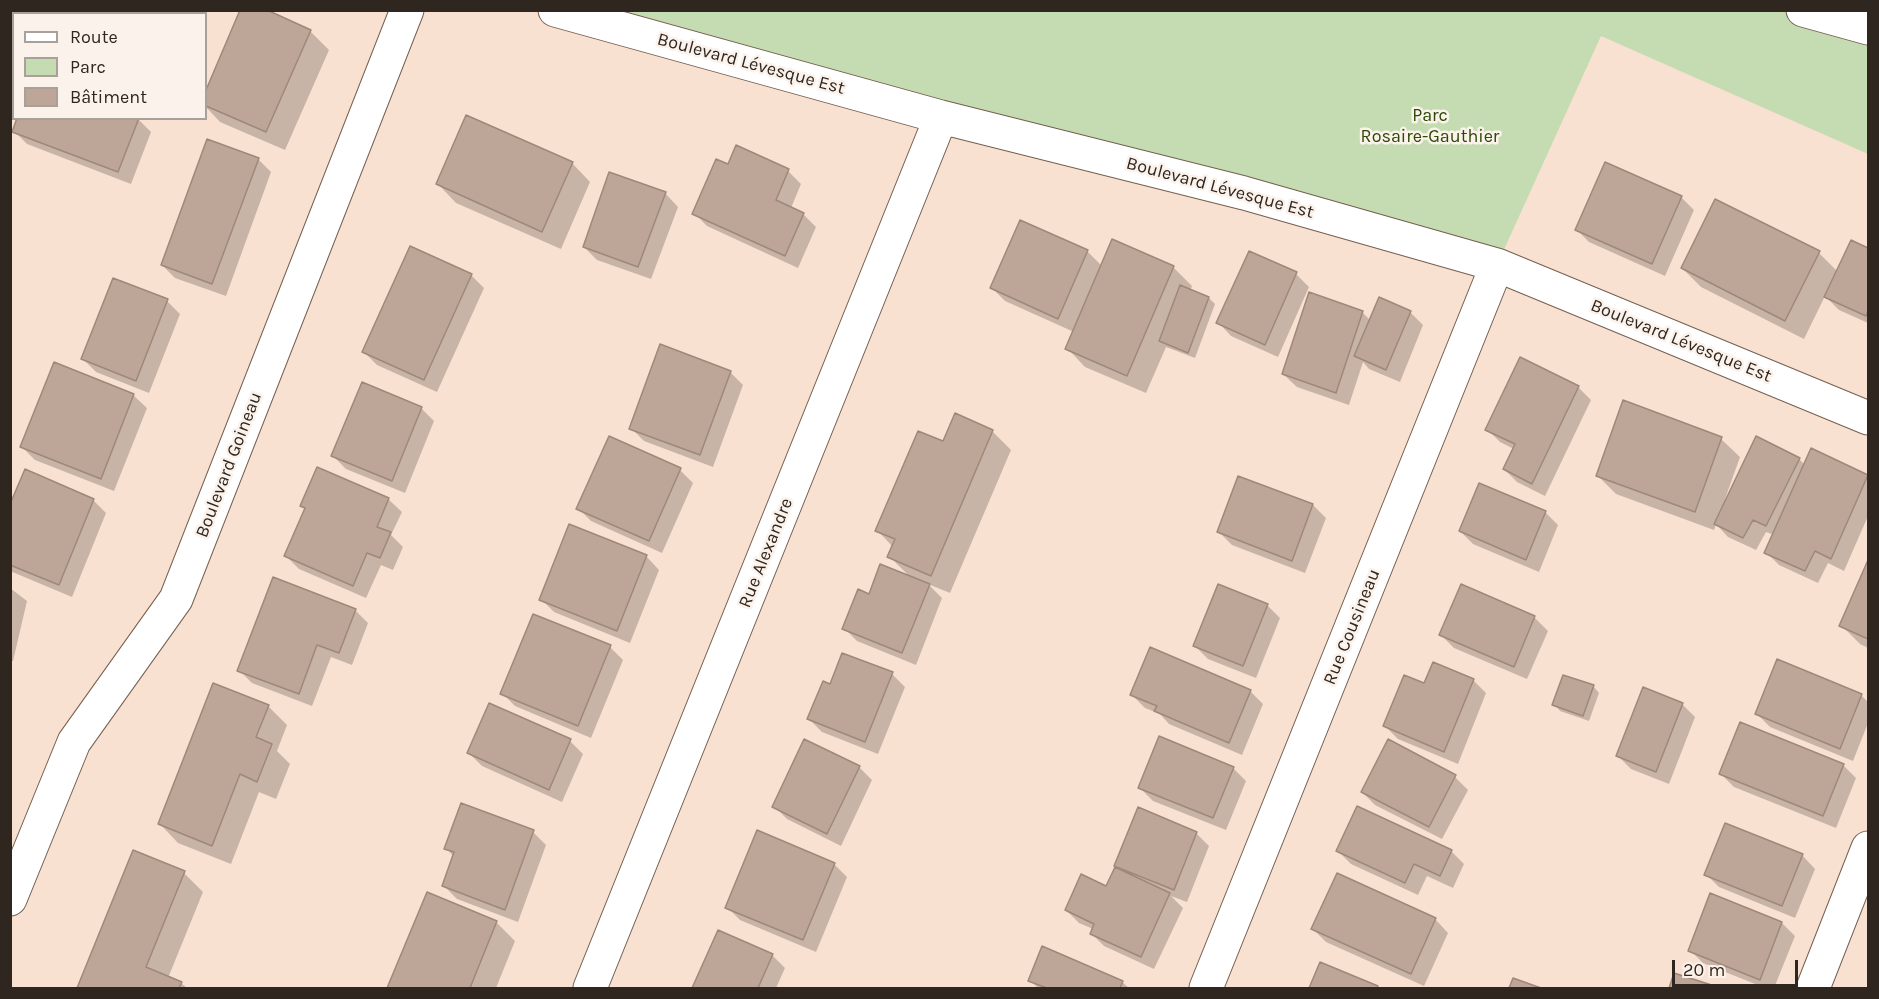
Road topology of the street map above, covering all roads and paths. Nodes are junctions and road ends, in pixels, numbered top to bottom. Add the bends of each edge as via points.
1 (407, 10) edge
2 (555, 10) edge
3 (1803, 10) edge
4 (1869, 28) edge
5 (941, 117) junction
6 (1497, 265) junction
7 (1869, 418) edge
8 (1869, 848) edge
9 (10, 899) edge
10 (590, 988) edge
11 (1206, 988) edge
12 (1813, 988) edge

1 - 9 street, Boulevard Goineau via 176,599 74,742
2 - 5 street, Boulevard Lévesque Est
3 - 4 street
5 - 6 street, Boulevard Lévesque Est via 1244,193
5 - 10 street, Rue Alexandre
6 - 7 street, Boulevard Lévesque Est
6 - 11 street, Rue Cousineau
8 - 12 street

